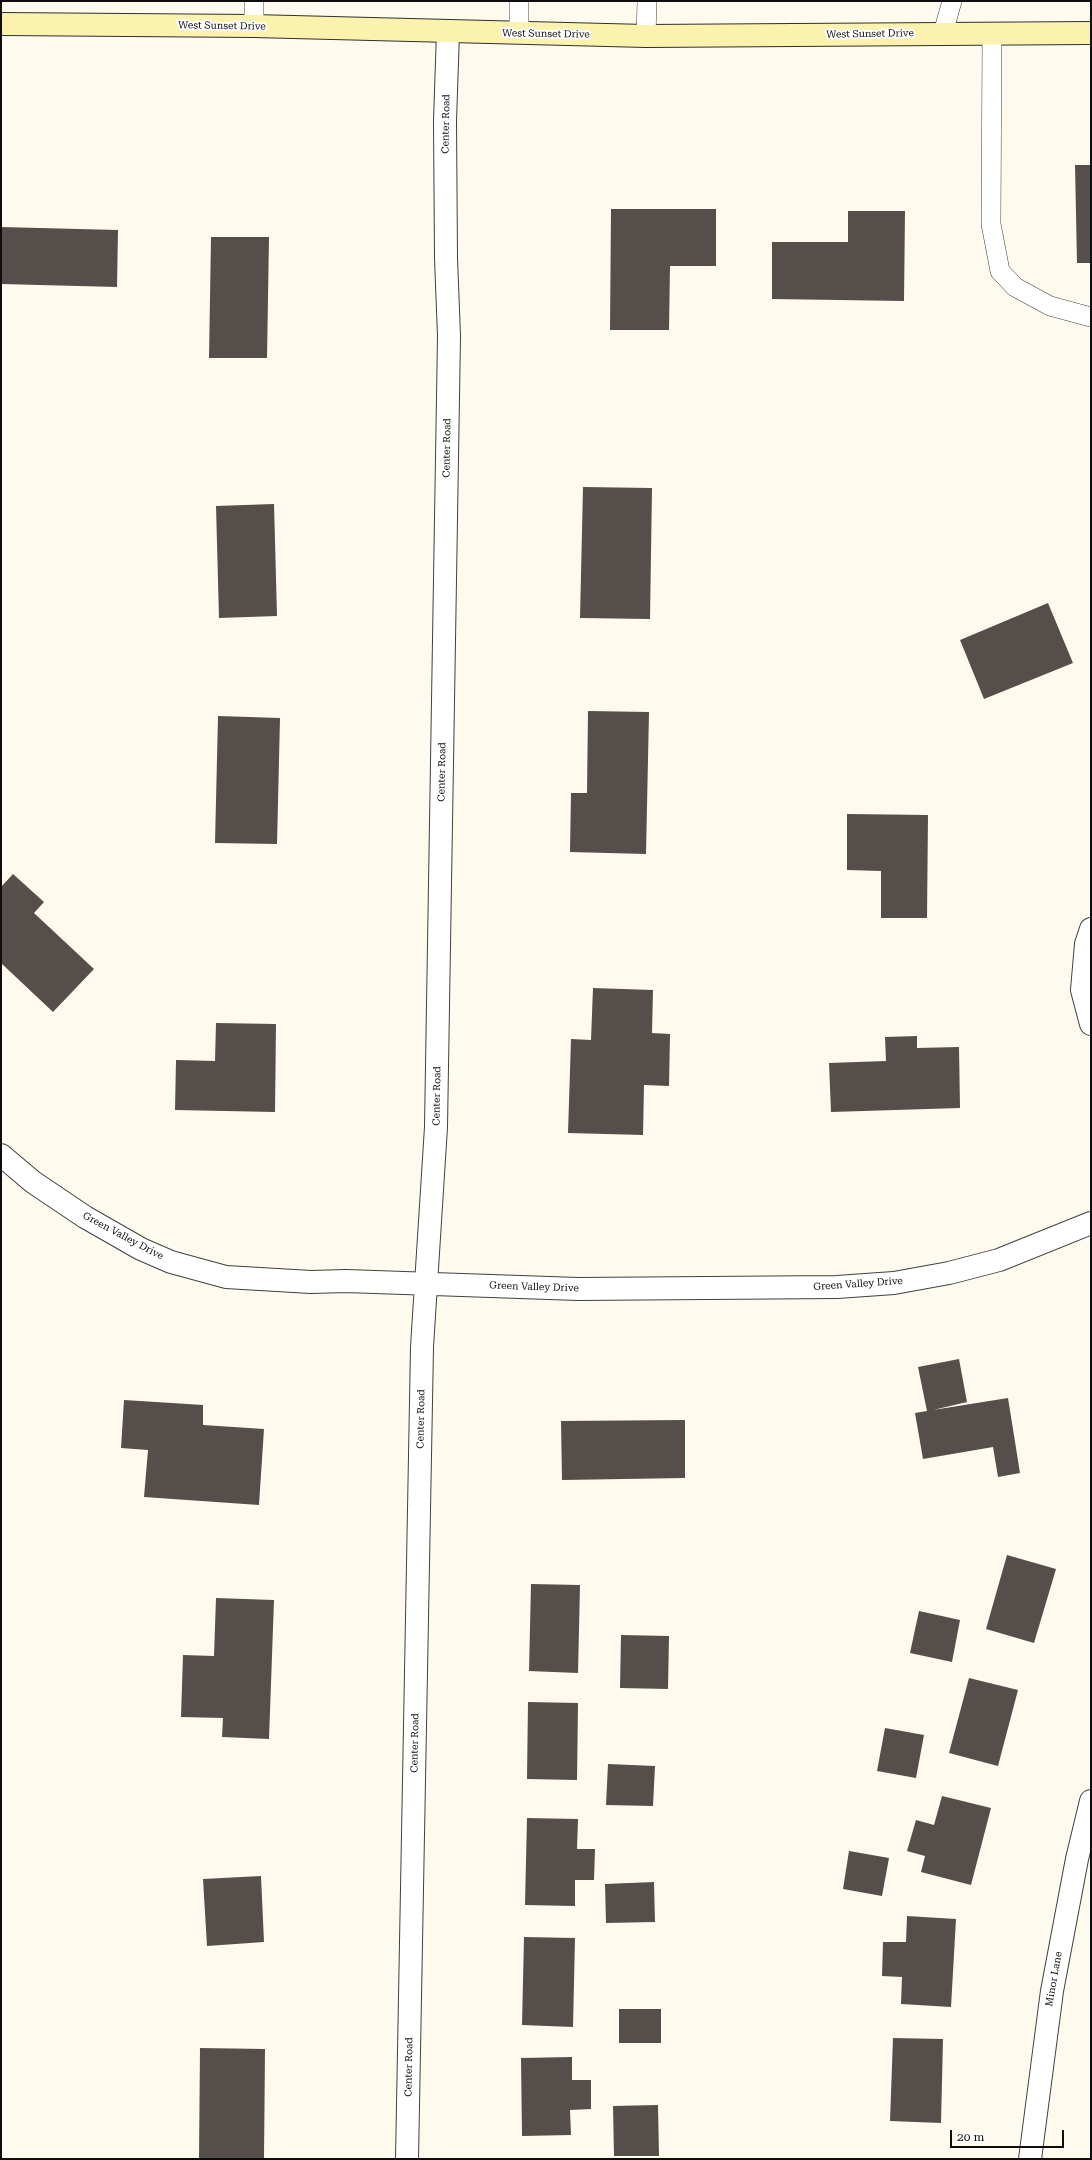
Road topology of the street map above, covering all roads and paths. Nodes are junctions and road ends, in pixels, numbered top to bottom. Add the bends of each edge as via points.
1 (254, 1) edge
2 (519, 1) edge
3 (647, 1) edge
4 (952, 1) edge
5 (1, 24) edge
6 (254, 26) junction
7 (448, 32) junction
8 (519, 33) junction
9 (943, 33) junction
10 (992, 33) junction
11 (1091, 33) edge
12 (646, 36) junction
13 (1091, 317) edge
14 (1091, 929) edge
15 (1091, 1024) edge
16 (1, 1155) edge
17 (1091, 1223) edge
18 (426, 1284) junction
19 (1091, 1801) edge
20 (407, 2159) edge
21 (1030, 2159) edge

1 - 6 lane
2 - 8 lane
3 - 12 lane
4 - 9 lane
5 - 6 main road, West Sunset Drive
6 - 7 main road, West Sunset Drive
7 - 8 main road, West Sunset Drive
7 - 18 street, Center Road via 445,129 449,336 436,1127
8 - 12 main road, West Sunset Drive
9 - 10 main road, West Sunset Drive
9 - 12 main road, West Sunset Drive
10 - 11 main road, West Sunset Drive
10 - 13 lane via 991,224 1000,271 1015,287 1050,306
14 - 15 street via 1086,944 1082,990
16 - 18 street, Green Valley Drive via 33,1182 84,1217 141,1249 171,1262 226,1276 311,1282
17 - 18 street, Green Valley Drive via 998,1260 949,1273 894,1283 837,1287 578,1289
18 - 20 street, Center Road via 422,1347
19 - 21 street, Minor Lane via 1052,1991

